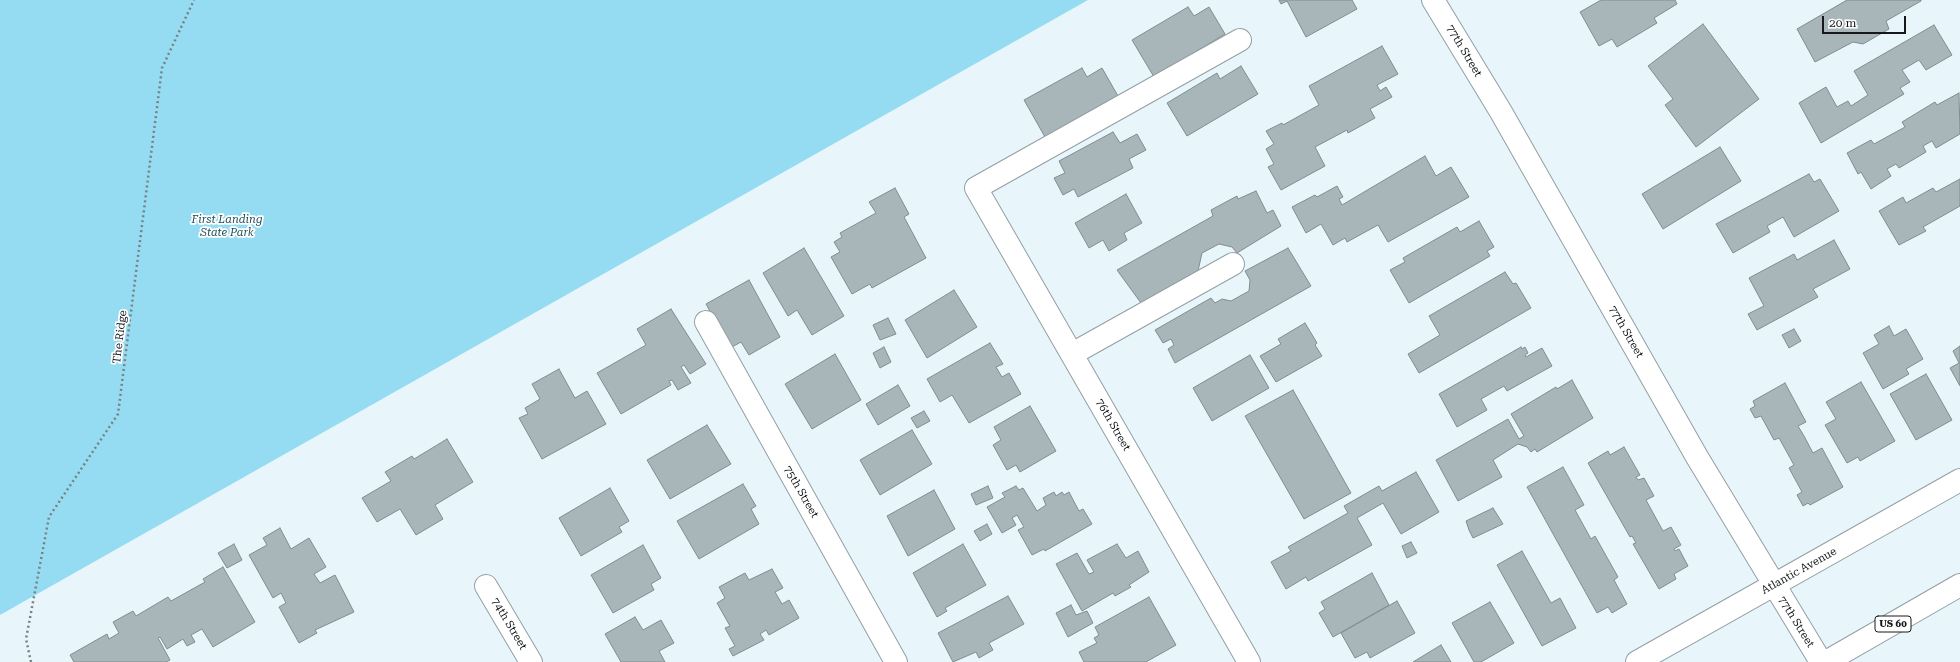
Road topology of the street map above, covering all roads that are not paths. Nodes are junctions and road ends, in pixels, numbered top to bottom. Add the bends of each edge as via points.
1 (1433, 0) edge
2 (1240, 40) dead end
3 (1233, 264) dead end
4 (706, 322) dead end
5 (1072, 354) junction
6 (1960, 480) edge
7 (1960, 585) edge
8 (486, 586) dead end
9 (1774, 586) junction
10 (532, 662) edge
11 (896, 662) edge
12 (1249, 662) edge
13 (1637, 662) edge
14 (1821, 662) edge
15 (1826, 662) edge

1 - 9 main road, 77th Street via 1501,112 1697,457
2 - 5 main road, 76th Street via 976,188
3 - 5 main road
4 - 11 main road, 75th Street
5 - 12 main road, 76th Street
6 - 9 main road, Atlantic Avenue
7 - 15 main road, US 60
8 - 10 main road, 74th Street
9 - 13 main road, Atlantic Avenue
9 - 14 main road, 77th Street

